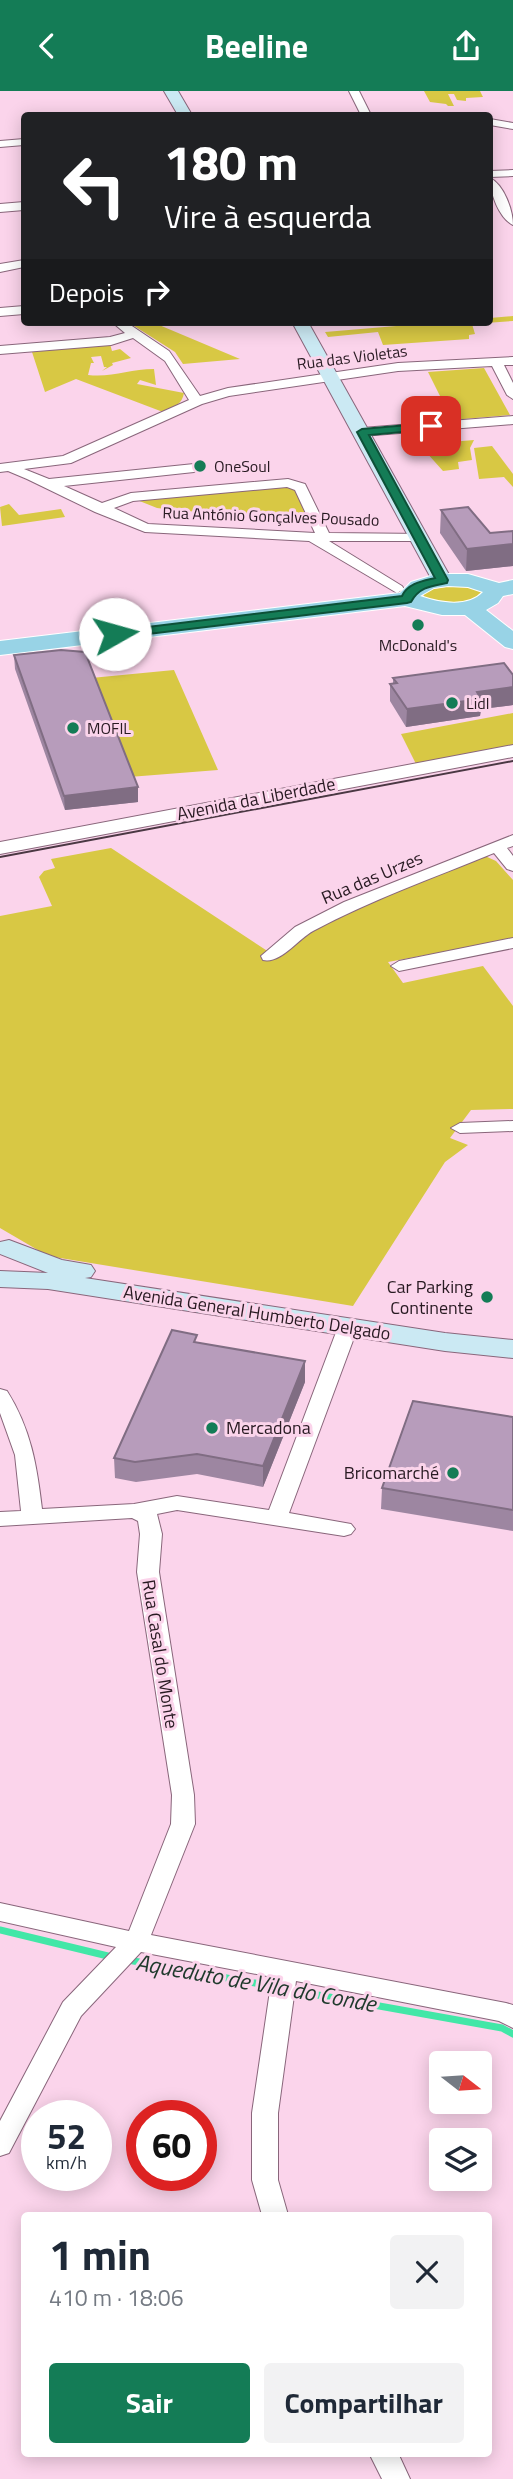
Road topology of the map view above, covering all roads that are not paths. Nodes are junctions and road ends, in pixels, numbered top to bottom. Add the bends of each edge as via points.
1 (172, 91) edge
2 (354, 91) edge
3 (183, 112) edge
4 (364, 112) edge
5 (493, 123) edge
6 (513, 126) edge
7 (21, 142) edge
8 (0, 143) edge
9 (513, 173) edge
10 (493, 174) edge
11 (493, 187) edge
12 (21, 206) edge
13 (0, 208) edge
14 (506, 211) junction
15 (493, 212) edge
16 (513, 222) edge
17 (21, 264) edge
18 (0, 268) edge
19 (21, 310) edge
20 (0, 311) edge
21 (122, 326) edge
22 (302, 326) edge
23 (132, 335) junction
24 (0, 350) edge
25 (513, 361) edge
26 (495, 362) junction
27 (331, 376) junction
28 (513, 395) edge
29 (197, 401) junction
30 (513, 420) edge
31 (362, 432) junction
32 (66, 460) junction
33 (1, 468) edge
34 (194, 468) dead end
35 (32, 476) junction
36 (47, 483) junction
37 (100, 509) junction
38 (318, 537) junction
39 (420, 537) junction
40 (442, 580) junction
41 (504, 588) edge
42 (402, 594) junction
43 (474, 611) junction
44 (513, 631) edge
45 (513, 642) edge
46 (0, 648) edge
47 (513, 655) edge
48 (513, 751) edge
49 (513, 766) edge
50 (513, 840) edge
51 (496, 846) junction
52 (0, 848) edge
53 (0, 860) edge
54 (513, 866) edge
55 (513, 943) edge
56 (269, 956) dead end
57 (400, 966) dead end
58 (513, 1126) edge
59 (460, 1128) dead end
60 (4, 1243) edge
61 (0, 1274) edge
62 (0, 1279) edge
63 (348, 1327) junction
64 (513, 1334) edge
65 (513, 1349) edge
66 (0, 1396) edge
67 (134, 1511) junction
68 (32, 1515) junction
69 (0, 1518) edge
70 (277, 1518) junction
71 (344, 1528) dead end
72 (0, 1912) edge
73 (137, 1941) junction
74 (285, 1969) junction
75 (510, 2011) edge
76 (0, 2145) edge
77 (274, 2212) edge
78 (385, 2457) edge
79 (396, 2479) edge

1 - 3 main road
2 - 4 street
5 - 6 street
7 - 8 street
9 - 10 street
11 - 14 street
12 - 13 street
14 - 15 street
14 - 16 street
17 - 18 street
19 - 20 street
21 - 23 street
22 - 27 main road
23 - 24 street via 111,341
23 - 29 street via 168,356 186,391
25 - 26 street, Rua das Violetas
26 - 27 street, Rua das Violetas
26 - 28 street
27 - 29 street, Rua das Violetas
27 - 31 main road
29 - 32 street, Rua das Violetas
30 - 31 street
31 - 39 main road
32 - 33 street
32 - 35 street, Rua das Violetas
33 - 35 street, Rua António Gonçalves Pousado
34 - 36 street
35 - 36 street, Rua António Gonçalves Pousado
36 - 37 street, Rua António Gonçalves Pousado
37 - 38 street, Rua António Gonçalves Pousado via 145,528
37 - 38 street via 131,497 288,483 300,487
38 - 39 street, Rua António Gonçalves Pousado
38 - 42 street
39 - 40 main road
40 - 41 main road
40 - 42 main road
41 - 43 main road
42 - 43 main road via 433,608
42 - 46 main road
43 - 44 main road
43 - 45 main road
43 - 47 main road via 491,636
48 - 52 street, Avenida da Liberdade
49 - 53 street, Avenida da Liberdade
50 - 51 street
51 - 54 street
51 - 56 street, Rua das Urzes via 350,905 301,931
55 - 57 street
58 - 59 street
60 - 61 main road, Avenida General Humberto Delgado via 11,1257
60 - 64 main road, Avenida General Humberto Delgado via 57,1266 369,1317
62 - 63 main road, Avenida General Humberto Delgado via 48,1281
63 - 65 main road, Avenida General Humberto Delgado
63 - 70 street
66 - 68 street via 14,1420 25,1455
67 - 68 street
67 - 70 street via 177,1503
67 - 73 street, Rua Casal do Monte via 148,1517 151,1534 148,1572 183,1795 183,1824
68 - 69 street
70 - 71 street
72 - 73 street
73 - 74 street
73 - 76 street via 72,2009
74 - 75 street
74 - 77 street via 265,2113 265,2180
78 - 79 street

